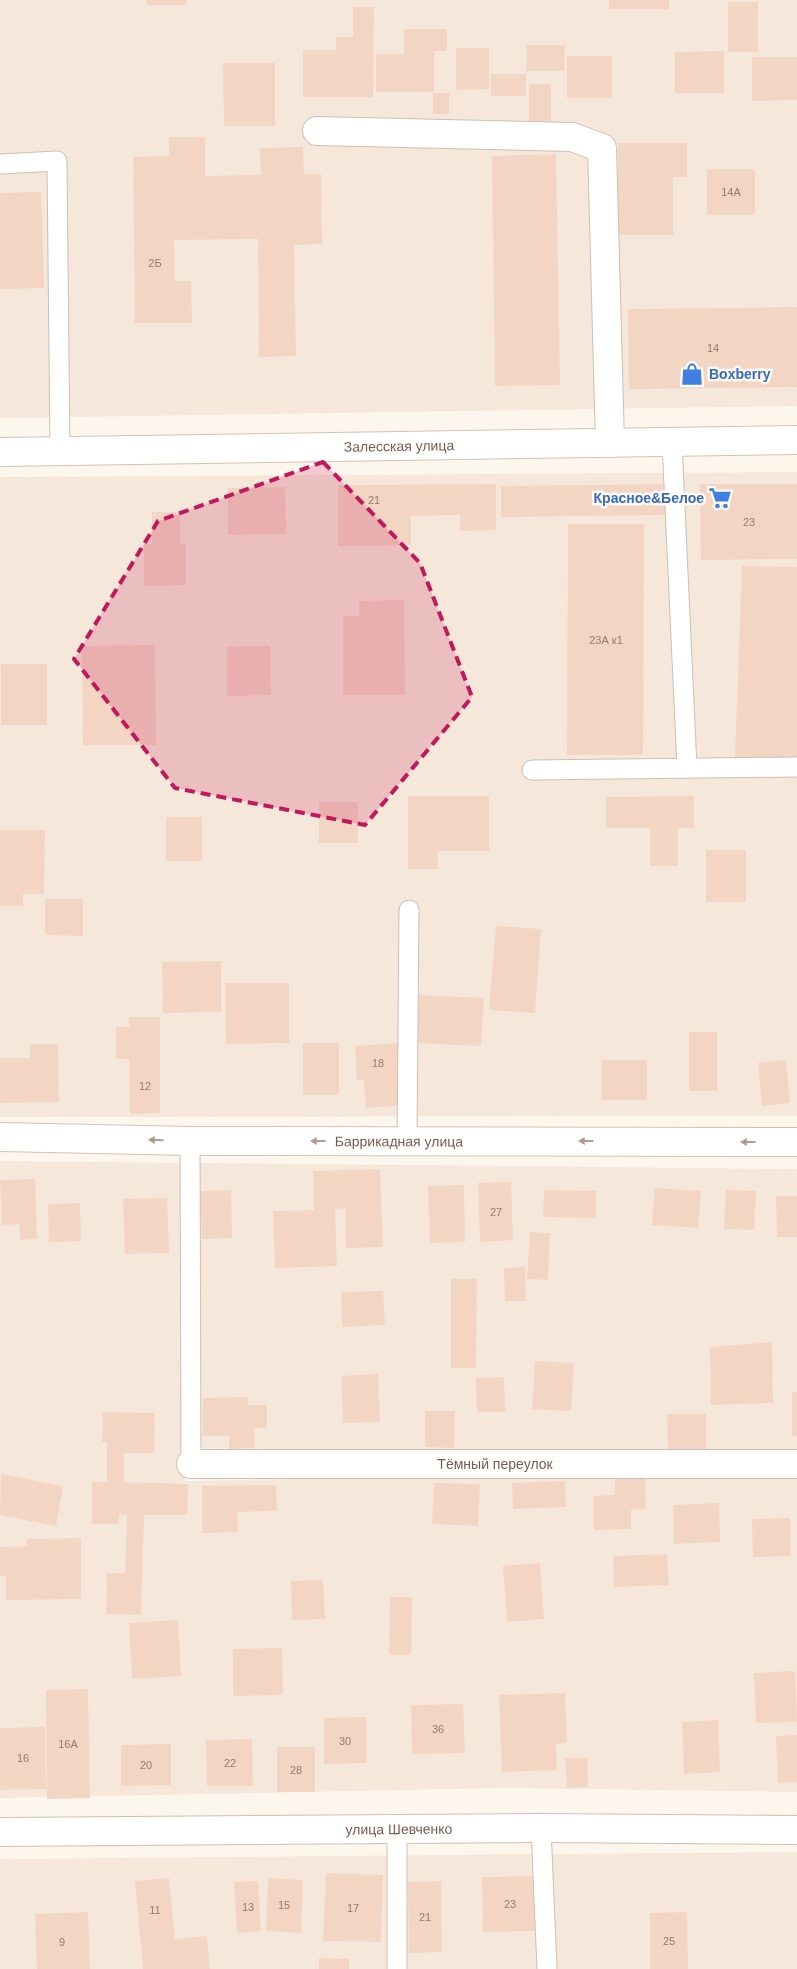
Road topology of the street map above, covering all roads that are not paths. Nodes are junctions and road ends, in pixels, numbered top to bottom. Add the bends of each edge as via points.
1 (317, 131) dead end
2 (0, 164) edge
3 (797, 440) edge
4 (672, 442) junction
5 (610, 443) junction
6 (60, 451) junction
7 (0, 452) edge
8 (797, 767) edge
9 (687, 768) junction
10 (532, 770) dead end
11 (409, 910) dead end
12 (0, 1137) edge
13 (407, 1140) junction
14 (190, 1141) junction
15 (797, 1142) edge
16 (192, 1464) joint
17 (797, 1464) edge
18 (542, 1828) junction
19 (397, 1829) junction
20 (797, 1830) edge
21 (0, 1832) edge
22 (397, 1969) edge
23 (547, 1969) edge

1 - 5 street via 572,136 602,148
2 - 6 lane via 57,161
3 - 4 street, Залесская улица
4 - 5 street, Залесская улица
4 - 9 lane
5 - 6 street, Залесская улица
6 - 7 street, Залесская улица
8 - 9 lane
9 - 10 lane
11 - 13 lane
14 -> 12 street, Баррикадная улица
13 -> 14 street, Баррикадная улица
15 -> 13 street, Баррикадная улица
14 - 16 lane
16 - 17 street, Тёмный переулок
18 - 19 street, улица Шевченко
18 - 20 street, улица Шевченко
18 - 23 lane
19 - 21 street, улица Шевченко
19 - 22 lane

